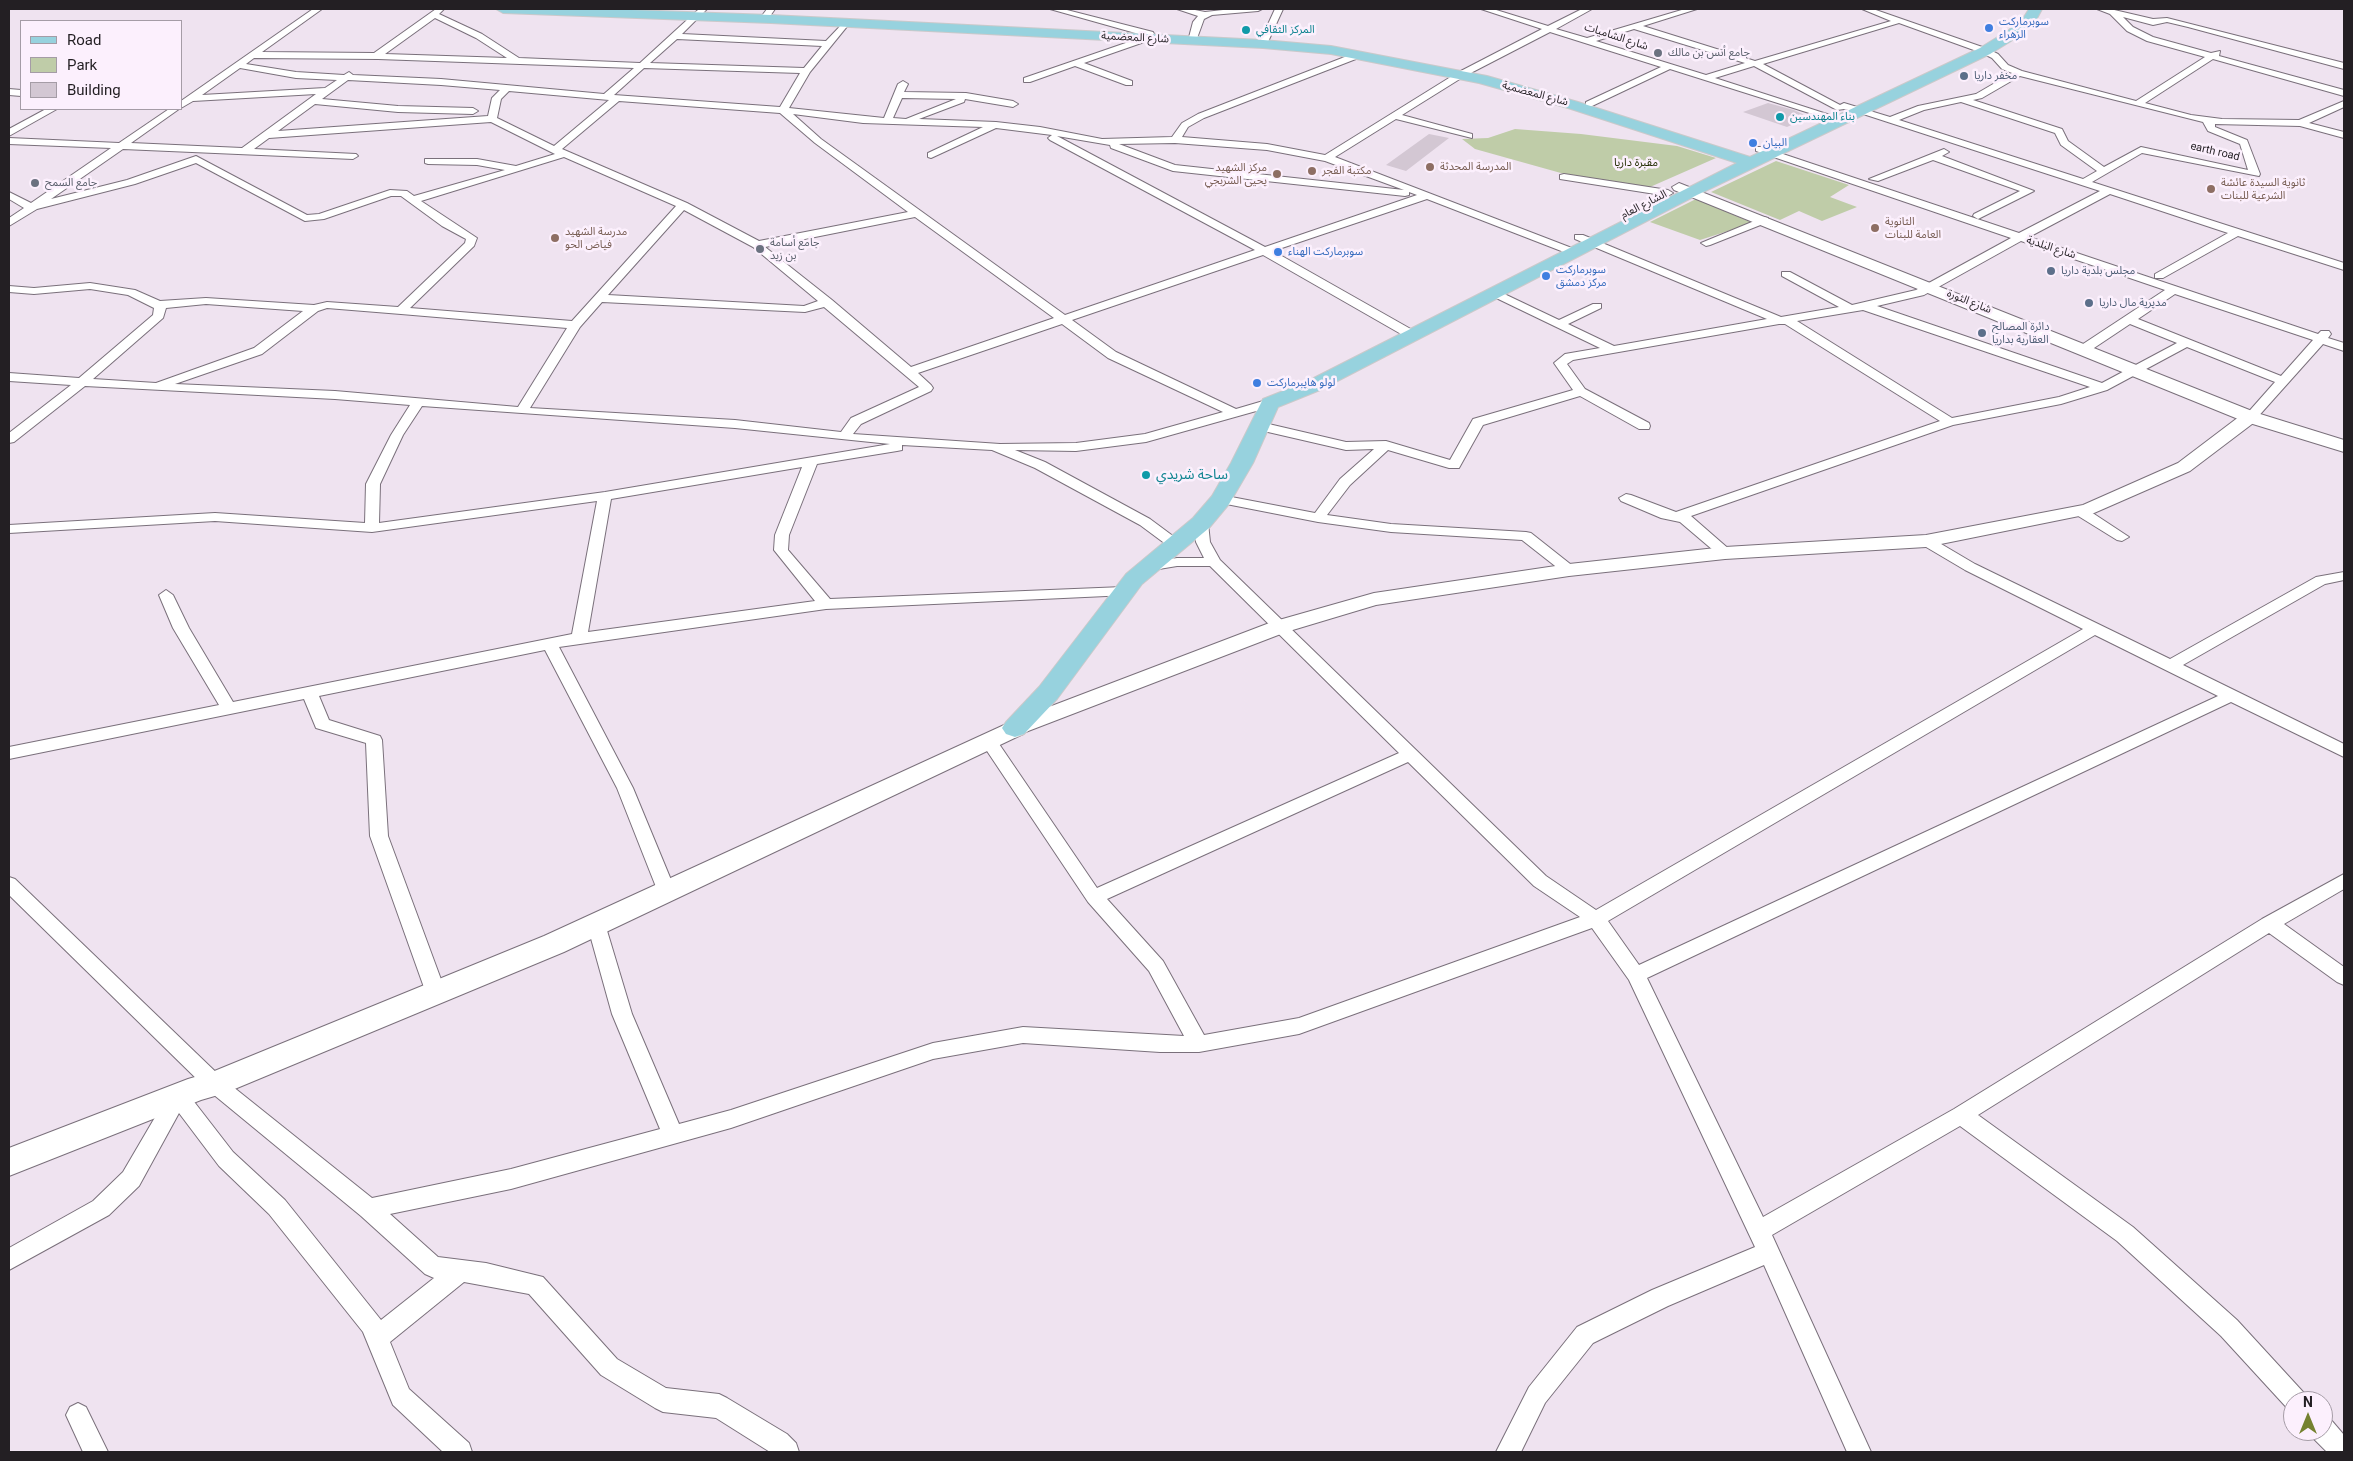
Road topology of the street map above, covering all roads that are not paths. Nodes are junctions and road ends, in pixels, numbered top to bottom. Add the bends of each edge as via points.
1 (318, 9) edge
2 (503, 9) edge
3 (582, 9) edge
4 (1054, 9) edge
5 (1181, 9) edge
6 (1258, 9) edge
7 (1279, 9) edge
8 (1485, 9) edge
9 (1588, 9) edge
10 (1693, 9) edge
11 (2016, 9) edge
12 (2035, 9) edge
13 (2101, 9) edge
14 (1873, 10) edge
15 (1656, 11) dead end
16 (437, 12) edge
17 (2113, 12) junction
18 (699, 13) edge
19 (768, 13) edge
20 (1206, 15) junction
21 (1672, 15) junction
22 (1898, 21) junction
23 (847, 22) junction
24 (1633, 26) junction
25 (1551, 28) junction
26 (675, 36) junction
27 (1148, 36) junction
28 (1193, 38) junction
29 (1589, 40) junction
30 (1263, 43) junction
31 (829, 44) junction
32 (1978, 49) junction
33 (2223, 50) dead end
34 (254, 54) junction
35 (1358, 55) junction
36 (378, 56) junction
37 (2210, 56) junction
38 (517, 60) junction
39 (1078, 64) junction
40 (1756, 64) junction
41 (239, 65) junction
42 (642, 66) junction
43 (1670, 66) junction
44 (2344, 66) edge
45 (806, 72) junction
46 (2019, 73) junction
47 (1463, 74) junction
48 (347, 77) junction
49 (1709, 77) junction
50 (1027, 80) dead end
51 (1129, 83) dead end
52 (904, 84) dead end
53 (508, 88) junction
54 (328, 91) junction
55 (2344, 93) edge
56 (898, 95) junction
57 (606, 97) junction
58 (968, 97) junction
59 (186, 98) edge
60 (617, 98) junction
61 (1963, 100) junction
62 (313, 101) junction
63 (1013, 104) dead end
64 (1589, 104) junction
65 (2136, 104) junction
66 (2344, 104) edge
67 (50, 110) edge
68 (174, 110) edge
69 (783, 110) junction
70 (1842, 110) junction
71 (493, 115) junction
72 (1395, 116) junction
73 (2191, 118) junction
74 (1890, 120) junction
75 (887, 121) junction
76 (904, 122) junction
77 (2300, 123) junction
78 (996, 126) junction
79 (1040, 130) junction
80 (9, 133) edge
81 (267, 135) junction
82 (2344, 135) edge
83 (1469, 136) dead end
84 (1175, 140) junction
85 (9, 141) edge
86 (1102, 142) junction
87 (1961, 143) junction
88 (119, 147) junction
89 (244, 152) junction
90 (560, 152) junction
91 (1764, 154) junction
92 (930, 155) dead end
93 (352, 156) dead end
94 (1327, 158) junction
95 (1934, 158) junction
96 (428, 161) dead end
97 (518, 169) junction
98 (2104, 170) junction
99 (1564, 177) dead end
100 (1874, 179) junction
101 (2083, 183) junction
102 (1679, 190) junction
103 (2108, 191) junction
104 (9, 195) edge
105 (1427, 195) junction
106 (413, 200) junction
107 (683, 205) junction
108 (31, 207) junction
109 (917, 212) junction
110 (1978, 216) junction
111 (1764, 220) junction
112 (9, 223) edge
113 (2237, 232) junction
114 (2024, 235) junction
115 (1706, 243) dead end
116 (757, 244) junction
117 (1576, 245) junction
118 (1264, 251) junction
119 (2344, 267) edge
120 (1786, 274) dead end
121 (2159, 276) junction
122 (1932, 287) junction
123 (9, 289) edge
124 (2175, 289) junction
125 (1494, 293) junction
126 (599, 298) junction
127 (828, 302) junction
128 (158, 305) junction
129 (1597, 306) dead end
130 (1858, 307) junction
131 (314, 308) junction
132 (401, 311) junction
133 (1062, 320) junction
134 (1784, 320) junction
135 (2130, 320) junction
136 (1559, 324) junction
137 (575, 325) junction
138 (1405, 332) junction
139 (2323, 336) junction
140 (2344, 340) edge
141 (2186, 343) junction
142 (2344, 347) edge
143 (2084, 349) junction
144 (1613, 350) junction
145 (2137, 370) junction
146 (909, 372) junction
147 (9, 377) edge
148 (2282, 381) junction
149 (82, 382) junction
150 (154, 387) junction
151 (2103, 387) junction
152 (1581, 392) junction
153 (418, 402) junction
154 (1270, 403) junction
155 (522, 411) junction
156 (1234, 413) junction
157 (2250, 417) junction
158 (1950, 422) junction
159 (1260, 426) junction
160 (1644, 426) dead end
161 (844, 437) junction
162 (9, 439) edge
163 (926, 442) junction
164 (1386, 445) junction
165 (994, 446) junction
166 (2344, 446) edge
167 (810, 462) junction
168 (605, 496) junction
169 (1626, 498) dead end
170 (1221, 499) junction
171 (2080, 511) junction
172 (1318, 518) junction
173 (1684, 518) junction
174 (1201, 523) junction
175 (372, 528) junction
176 (9, 529) edge
177 (2122, 537) dead end
178 (1926, 541) junction
179 (1176, 545) junction
180 (1725, 553) junction
181 (1214, 562) junction
182 (1147, 567) junction
183 (1570, 570) junction
184 (2344, 576) edge
185 (1123, 592) junction
186 (166, 595) dead end
187 (826, 604) junction
188 (1279, 627) junction
189 (2095, 628) junction
190 (579, 638) junction
191 (550, 644) junction
192 (2170, 666) junction
193 (310, 693) junction
194 (2231, 696) junction
195 (229, 709) junction
196 (1015, 728) junction
197 (989, 742) junction
198 (2344, 751) edge
199 (9, 753) edge
200 (1409, 755) junction
201 (2344, 881) edge
202 (9, 884) edge
203 (667, 892) junction
204 (1094, 897) junction
205 (1596, 919) junction
206 (596, 924) junction
207 (2269, 924) junction
208 (1636, 975) junction
209 (2344, 977) edge
210 (436, 993) junction
211 (1199, 1044) junction
212 (215, 1084) junction
213 (178, 1096) junction
214 (1961, 1116) junction
215 (673, 1135) junction
216 (9, 1162) edge
217 (368, 1208) junction
218 (1758, 1231) junction
219 (1769, 1252) junction
220 (9, 1260) edge
221 (461, 1270) junction
222 (377, 1338) junction
223 (2287, 1391) edge
224 (78, 1414) dead end
225 (2333, 1441) edge
226 (96, 1452) edge
227 (460, 1452) edge
228 (787, 1452) edge
229 (1508, 1452) edge
230 (1859, 1452) edge
231 (2343, 1452) edge

1 - 34 street
2 - 18 main road, شارع المعضمية
3 - 18 main road, شارع المعضمية
4 - 27 street
5 - 20 street
6 - 20 street
7 - 30 street
8 - 25 street, شارع الشاميات
9 - 25 street
10 - 21 street
11 - 32 main road, الشارع العام
12 - 32 main road, الشارع العام via 2030,19 2014,33
13 - 17 street
14 - 22 street
15 - 21 street
16 - 36 street
16 - 38 street
17 - 37 street via 2130,29 2150,39
17 - 44 street via 2153,22 2167,20
18 - 19 main road, شارع المعضمية
18 - 23 main road, شارع المعضمية
18 - 26 street
19 - 23 main road, شارع المعضمية
20 - 28 street via 1198,19
21 - 24 street
22 - 32 street
22 - 40 street
23 - 27 main road, شارع المعضمية
23 - 31 street
24 - 29 street
24 - 40 street
25 - 29 street, شارع الشاميات
25 - 47 street
26 - 31 street
26 - 42 street
27 - 28 main road, شارع المعضمية
27 - 39 street
28 - 30 main road, شارع المعضمية
29 - 43 street, شارع الشاميات
30 - 35 main road, شارع المعضمية
30 - 47 main road, شارع المعضمية via 1359,53
31 - 45 street
32 - 46 street via 1995,56 2005,67
32 - 70 main road, الشارع العام
33 - 37 street
34 - 36 street
34 - 41 street
35 - 47 main road, شارع المعضمية
35 - 84 street via 1201,116 1185,125
36 - 38 street
36 - 48 street
37 - 55 street
37 - 65 street
38 - 42 street
39 - 50 street
39 - 51 street
40 - 49 street
40 - 70 street
41 - 48 street via 296,75
41 - 59 street
42 - 45 street
42 - 57 street
43 - 49 street, شارع الشاميات
43 - 64 street
45 - 69 street
46 - 61 street via 1979,96
46 - 65 street
47 - 64 main road, شارع المعضمية via 1497,78
47 - 72 street
47 - 91 main road, شارع المعضمية
48 - 53 street
48 - 54 street
49 - 70 street, شارع الشاميات
52 - 56 street
53 - 57 street
53 - 71 street via 497,98
54 - 59 street
54 - 62 street
56 - 58 street
56 - 75 street
57 - 60 street
58 - 63 street
58 - 76 street
60 - 69 street
60 - 90 street
61 - 74 street via 1921,108
61 - 98 street via 2059,131 2064,143
62 - 71 street
62 - 81 street
64 - 91 main road, شارع المعضمية
65 - 73 street
66 - 77 street
67 - 80 street
68 - 88 street
69 - 75 street
69 - 109 street via 818,141
70 - 74 street
70 - 91 main road, الشارع العام
70 - 91 main road, الشارع العام
71 - 81 street
71 - 90 street
72 - 83 street
72 - 94 street
73 - 77 street via 2222,122
73 - 98 street, earth road via 2244,142 2256,174 2141,150
74 - 87 street
75 - 76 street
76 - 78 street
77 - 82 street
78 - 79 street
78 - 92 street
79 - 86 street
79 - 118 street
81 - 89 street
84 - 86 street
84 - 94 street via 1224,142
85 - 88 street
86 - 105 street via 1173,168
87 - 95 street
87 - 101 street
88 - 89 street
88 - 108 street
89 - 93 street
90 - 97 street
90 - 107 street
91 - 100 street, شارع البلدية via 1804,154
91 - 102 main road, الشارع العام
91 - 114 street, شارع البلدية
94 - 105 street
95 - 100 street
95 - 110 street via 2029,191
96 - 97 street via 477,162
97 - 106 street
98 - 101 street, earth road
99 - 102 street
100 - 110 street, شارع البلدية
101 - 103 street
102 - 111 main road, شارع الثورة
102 - 117 main road, الشارع العام
102 - 117 main road, الشارع العام
103 - 113 street
103 - 114 street
104 - 108 street
105 - 117 street
105 - 118 street
106 - 108 street via 403,193 390,192 320,217 305,218 196,159 130,182
106 - 132 street via 472,238 470,244
107 - 116 street
107 - 126 street
108 - 112 street
109 - 116 street
109 - 133 street
110 - 114 street, شارع البلدية
111 - 115 street
111 - 122 main road, شارع الثورة
113 - 119 street
113 - 121 street
114 - 121 street, شارع البلدية
114 - 122 street
114 - 124 street, شارع البلدية
116 - 127 street
117 - 125 main road
117 - 134 street
117 - 138 main road, الشارع العام
118 - 133 street
118 - 138 street
120 - 130 street
121 - 139 street, شارع البلدية
122 - 130 street via 1920,293
122 - 143 main road, شارع الثورة
123 - 128 street via 34,291 90,286 131,292
124 - 135 street
124 - 139 street, شارع البلدية
125 - 136 street
125 - 138 main road
126 - 127 street via 805,309
126 - 137 street
127 - 146 street
128 - 131 street via 206,301
128 - 149 street via 159,316
129 - 136 street
130 - 134 street
130 - 151 street
131 - 132 street via 327,305
131 - 150 street via 258,351
132 - 137 street
133 - 146 street
133 - 156 street via 1112,355
134 - 144 street
134 - 158 street
135 - 141 street
135 - 143 street
136 - 144 street
137 - 155 street
138 - 154 main road via 1313,386
139 - 140 street, شارع البلدية
139 - 142 street, شارع البلدية
139 - 148 street
141 - 145 street
141 - 148 street
143 - 145 main road, شارع الثورة
144 - 152 street via 1568,358 1560,363
145 - 151 street
145 - 157 main road, شارع الثورة
146 - 161 street via 927,388 856,421
147 - 149 street
148 - 157 street
149 - 150 street
149 - 162 street
150 - 153 street
151 - 158 street via 2061,400
152 - 160 street
152 - 164 street via 1478,422 1454,465
153 - 155 street
153 - 175 street via 396,435 373,484
154 - 156 street
154 - 159 main road
155 - 161 street via 736,424
156 - 165 street via 1138,439 1076,447
157 - 166 main road, شارع الثورة
157 - 171 street via 2184,467
158 - 173 street via 1681,515
159 - 164 street via 1346,446
159 - 170 main road
161 - 163 street
163 - 165 street
163 - 167 street
164 - 172 street via 1345,482
165 - 179 street via 1040,465 1145,522
167 - 168 street
167 - 187 street via 782,535 781,550
168 - 175 street
168 - 190 street
169 - 173 street via 1666,515
170 - 172 street
170 - 174 main road
171 - 177 street
171 - 178 street
172 - 183 street via 1391,528 1526,536
173 - 180 street
174 - 179 main road
174 - 181 street via 1204,542
175 - 176 street via 215,518
178 - 180 street
178 - 189 street via 1970,567
179 - 182 main road
180 - 183 street
181 - 182 street via 1177,562
181 - 188 street
182 - 185 main road
183 - 188 street via 1374,599
184 - 192 street via 2321,580
185 - 187 street
185 - 196 main road via 1048,693
186 - 195 street via 181,628
187 - 190 street
188 - 196 street
188 - 200 street
189 - 192 street
189 - 205 street
190 - 191 street
191 - 193 street
191 - 203 street via 625,788
192 - 194 street
193 - 195 street
193 - 210 street via 322,724 374,740 379,836
194 - 198 street
194 - 208 street
195 - 199 street
196 - 197 main road
197 - 203 main road
197 - 204 street
200 - 204 street
200 - 205 street via 1540,881
201 - 207 street
202 - 212 street
203 - 206 main road
204 - 211 street via 1156,966
205 - 208 street
205 - 211 street via 1299,1026
206 - 210 main road
206 - 215 street via 622,1014
207 - 209 street
207 - 214 street
208 - 218 street
210 - 212 main road
211 - 215 street via 1023,1035 933,1051 731,1119
212 - 213 main road
212 - 217 street
213 - 216 main road
213 - 220 street via 131,1179 119,1191 101,1208
213 - 222 street via 226,1159 277,1207 371,1324
214 - 218 street
214 - 223 street via 2125,1234 2229,1328
215 - 217 street via 511,1179
217 - 221 street via 433,1266
218 - 219 street
219 - 229 street via 1660,1298 1585,1335 1537,1395
219 - 230 street
221 - 222 street
221 - 228 street via 535,1285 609,1367 663,1400 719,1406
222 - 227 street via 401,1397
224 - 226 street
225 - 231 street

